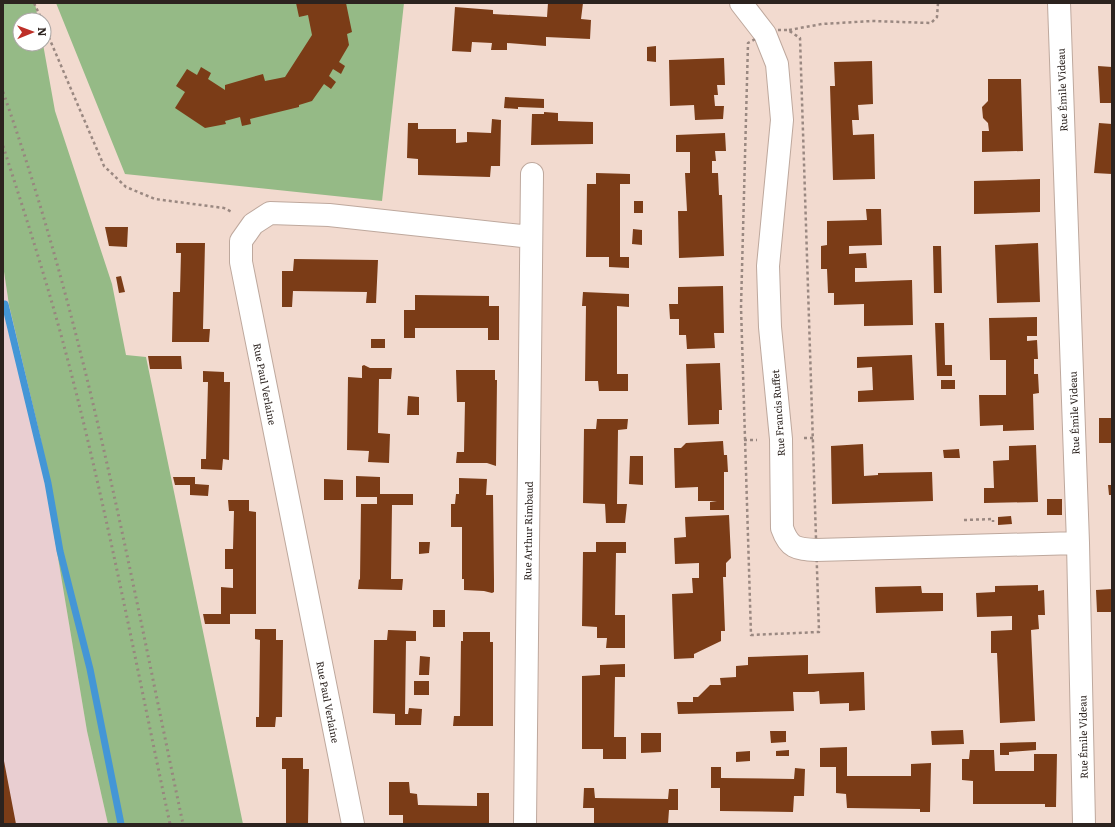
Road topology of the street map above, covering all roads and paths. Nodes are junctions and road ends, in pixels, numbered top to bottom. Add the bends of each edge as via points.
1 (741, 3) edge
2 (938, 3) edge
3 (1059, 3) edge
4 (788, 30) dead end
5 (52, 45) edge
6 (532, 174) dead end
7 (253, 224) junction
8 (532, 237) junction
9 (1078, 543) junction
10 (353, 824) edge
11 (525, 824) edge
12 (1084, 824) edge

1 - 9 street, Rue Francis Ruffet via 765,34 777,64 782,120 768,266 770,327 781,439 782,528 786,538 791,545 801,549 816,550
2 - 4 path via 937,17 931,23 872,21 822,24
3 - 9 street, Rue Émile Videau
5 - 7 path via 104,166 126,187 155,199 224,208
6 - 8 street, Rue Arthur Rimbaud
7 - 8 street, Rue Paul Verlaine via 270,213 329,215
7 - 10 street, Rue Paul Verlaine via 241,241 240,262
8 - 11 street, Rue Arthur Rimbaud
9 - 12 street, Rue Émile Videau

